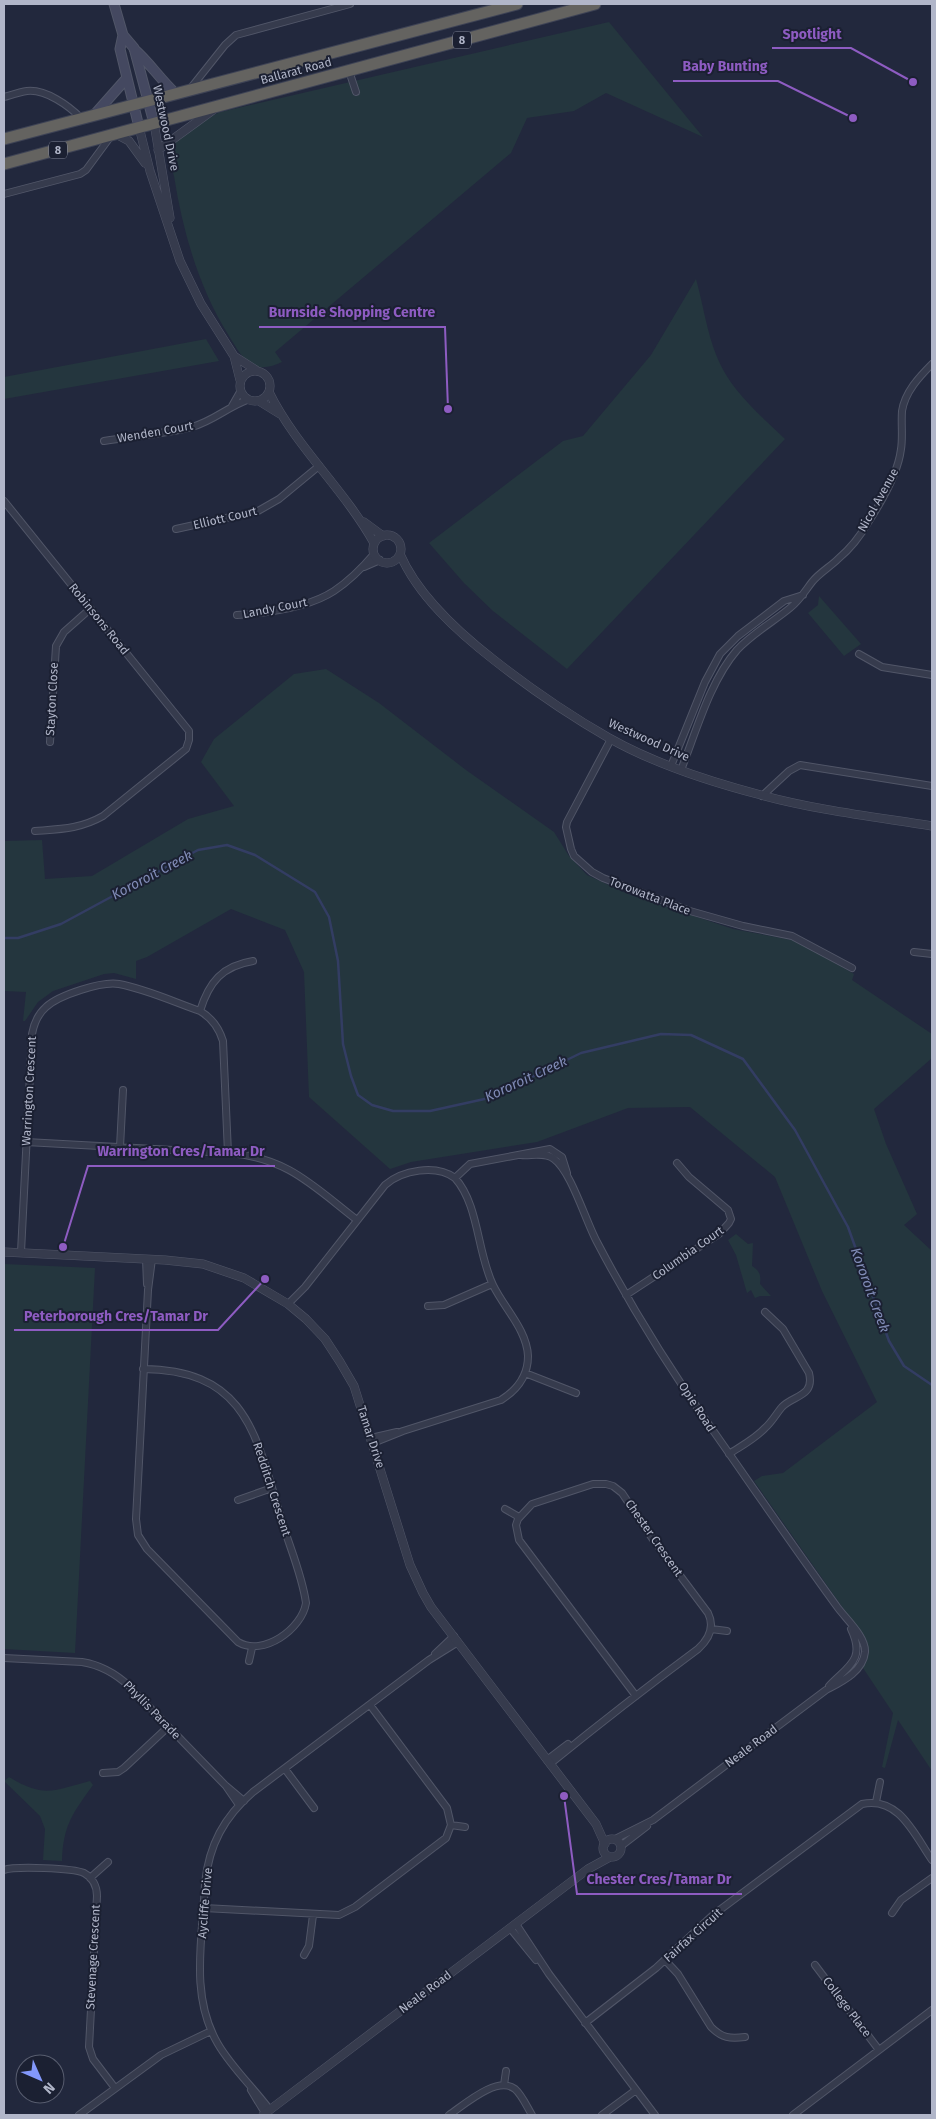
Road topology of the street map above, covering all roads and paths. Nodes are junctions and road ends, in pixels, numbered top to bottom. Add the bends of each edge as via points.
1 (114, 4) edge
2 (350, 4) edge
3 (517, 4) edge
4 (595, 4) edge
5 (123, 35) junction
6 (134, 48) junction
7 (349, 71) junction
8 (126, 79) junction
9 (190, 89) junction
10 (356, 92) dead end
11 (175, 93) junction
12 (4, 97) edge
13 (148, 100) junction
14 (132, 104) junction
15 (219, 106) junction
16 (95, 114) junction
17 (81, 118) junction
18 (154, 123) junction
19 (139, 127) junction
20 (114, 135) junction
21 (4, 139) edge
22 (158, 150) junction
23 (4, 164) edge
24 (150, 171) junction
25 (4, 194) edge
26 (171, 230) junction
27 (234, 356) junction
28 (932, 364) edge
29 (256, 370) junction
30 (240, 380) junction
31 (240, 392) junction
32 (269, 392) junction
33 (247, 400) junction
34 (259, 401) junction
35 (232, 406) junction
36 (280, 414) junction
37 (104, 441) dead end
38 (319, 466) junction
39 (4, 501) edge
40 (362, 521) junction
41 (176, 529) dead end
42 (383, 536) junction
43 (374, 543) junction
44 (400, 554) junction
45 (377, 557) junction
46 (389, 562) junction
47 (408, 572) junction
48 (805, 594) junction
49 (90, 609) junction
50 (237, 615) dead end
51 (860, 654) dead end
52 (932, 675) edge
53 (611, 739) junction
54 (50, 742) dead end
55 (671, 766) junction
56 (681, 770) junction
57 (932, 786) edge
58 (762, 796) junction
59 (932, 826) edge
60 (35, 831) dead end
61 (914, 952) dead end
62 (932, 954) edge
63 (254, 961) dead end
64 (852, 968) dead end
65 (200, 1011) junction
66 (123, 1090) dead end
67 (26, 1142) junction
68 (120, 1147) junction
69 (228, 1152) junction
70 (676, 1163) dead end
71 (455, 1178) junction
72 (357, 1220) junction
73 (4, 1252) edge
74 (21, 1252) junction
75 (149, 1259) junction
76 (492, 1284) junction
77 (626, 1295) junction
78 (290, 1305) junction
79 (428, 1306) dead end
80 (765, 1312) dead end
81 (144, 1369) junction
82 (525, 1373) junction
83 (576, 1393) dead end
84 (372, 1441) junction
85 (729, 1454) junction
86 (272, 1488) junction
87 (238, 1500) dead end
88 (505, 1509) dead end
89 (520, 1517) junction
90 (849, 1623) junction
91 (711, 1629) junction
92 (727, 1631) dead end
93 (456, 1639) junction
94 (252, 1648) junction
95 (856, 1657) junction
96 (4, 1658) edge
97 (863, 1659) junction
98 (248, 1661) dead end
99 (826, 1690) junction
100 (636, 1696) junction
101 (370, 1705) junction
102 (168, 1727) junction
103 (549, 1762) junction
104 (285, 1769) junction
105 (103, 1773) dead end
106 (880, 1782) dead end
107 (876, 1802) junction
108 (241, 1803) junction
109 (314, 1808) dead end
110 (653, 1820) junction
111 (596, 1824) junction
112 (451, 1825) junction
113 (464, 1827) dead end
114 (614, 1839) junction
115 (621, 1846) junction
116 (604, 1847) junction
117 (610, 1856) junction
118 (932, 1860) edge
119 (108, 1862) dead end
120 (588, 1869) junction
121 (4, 1870) edge
122 (90, 1878) junction
123 (932, 1878) edge
124 (204, 1908) junction
125 (892, 1913) dead end
126 (314, 1915) junction
127 (513, 1926) junction
128 (304, 1955) dead end
129 (665, 1960) junction
130 (815, 1965) dead end
131 (932, 2010) edge
132 (585, 2022) junction
133 (210, 2031) junction
134 (745, 2037) dead end
135 (879, 2050) junction
136 (506, 2071) dead end
137 (504, 2085) junction
138 (115, 2088) junction
139 (636, 2090) junction
140 (266, 2113) edge
141 (79, 2115) edge
142 (449, 2115) edge
143 (532, 2115) edge
144 (602, 2115) edge
145 (655, 2115) edge
146 (793, 2115) edge

1 - 5 main road, Westwood Drive
2 - 9 street via 236,35
3 - 9 highway, Ballarat Road / 8
4 - 7 highway, Ballarat Road / 8
5 - 6 main road, Westwood Drive
5 - 8 main road, Westwood Drive via 120,49
6 - 11 main road
6 - 13 main road, Westwood Drive
7 - 10 street
7 - 15 highway, Ballarat Road / 8
8 - 14 main road, Westwood Drive
8 - 16 main road
9 - 11 highway, Ballarat Road / 8
11 - 13 highway, Ballarat Road / 8
12 - 17 street via 38,92 64,104
13 - 14 highway, Ballarat Road / 8
13 - 18 main road, Westwood Drive
14 - 16 highway, Ballarat Road / 8
14 - 19 main road, Westwood Drive
15 - 18 highway, Ballarat Road / 8
15 - 22 street
16 - 17 highway, Ballarat Road / 8
17 - 21 highway, Ballarat Road / 8
18 - 19 highway, Ballarat Road / 8
18 - 22 street, Westwood Drive
19 - 20 highway, Ballarat Road / 8
19 - 24 street, Westwood Drive
20 - 23 highway, Ballarat Road / 8
20 - 24 street via 129,141
20 - 25 street via 80,174
22 - 26 street, Westwood Drive
24 - 26 street, Westwood Drive
26 - 27 street, Westwood Drive via 180,261 201,304
27 - 29 street, Westwood Drive
27 - 30 street, Westwood Drive
28 - 48 street, Nicol Avenue via 913,385 905,400 898,464 874,514 851,546 813,582
29 - 30 street via 248,372
29 - 32 street via 269,379
30 - 31 street
31 - 33 street
31 - 35 street, Wenden Court
32 - 34 street
32 - 36 street
33 - 34 street
33 - 35 street, Wenden Court
34 - 36 street
35 - 37 street, Wenden Court via 192,427
36 - 38 street
38 - 40 street
38 - 41 street, Elliott Court via 279,499 258,511
39 - 49 street, Robinsons Road
40 - 42 street
40 - 43 street
42 - 43 street
42 - 44 street via 390,535 398,540
43 - 45 street
44 - 46 street
44 - 47 street, Westwood Drive
45 - 46 street
45 - 50 street, Landy Court via 334,591 312,601
46 - 47 street, Westwood Drive
47 - 53 street, Westwood Drive via 443,614 482,650 532,690
48 - 55 street via 784,601 720,654 705,682
48 - 56 street, Nicol Avenue via 737,650 715,686
49 - 54 street, Stayton Close via 64,632 56,646
49 - 60 street, Robinsons Road via 183,722 189,731 189,740 186,749 103,816 71,829
51 - 52 street via 882,667
53 - 55 street, Westwood Drive
53 - 64 street, Torowatta Place via 567,822 571,849 580,861 603,878 650,897 743,926 792,936
55 - 56 street, Westwood Drive
56 - 58 street, Westwood Drive
57 - 58 street via 800,765
58 - 59 street, Westwood Drive
61 - 62 street
63 - 65 street via 234,966 214,980
65 - 67 street, Warrington Crescent via 112,983 51,1003 40,1013 34,1026
65 - 69 street, Warrington Crescent via 213,1022 223,1041
66 - 68 street
67 - 68 street
67 - 74 street, Warrington Crescent
68 - 69 street
69 - 72 street via 258,1156 286,1167
70 - 77 street, Columbia Court via 723,1205 730,1214 730,1223 719,1234
71 - 72 street via 432,1170 398,1176 385,1185
71 - 76 street via 467,1196
71 - 77 street, Opie Road via 470,1164 521,1155 556,1156 596,1241
72 - 78 street
73 - 74 street, Tamar Drive
74 - 75 street, Tamar Drive
75 - 78 street, Tamar Drive via 217,1268 256,1283
75 - 81 street
76 - 79 street via 444,1305
76 - 82 street via 524,1339 528,1357
77 - 85 street, Opie Road
78 - 84 street, Tamar Drive via 320,1334 340,1362 354,1386
80 - 85 street via 783,1329 809,1373 809,1386 802,1396 782,1407 759,1434
81 - 86 street, Redditch Crescent via 164,1369 193,1376 224,1392 251,1426
81 - 94 street via 136,1519 138,1535 232,1637
82 - 83 street
82 - 84 street via 515,1390 502,1400
84 - 93 street, Tamar Drive via 416,1579
85 - 90 street, Opie Road
86 - 87 street
86 - 94 street, Redditch Crescent via 306,1602 305,1611 296,1624 266,1646
88 - 89 street
89 - 91 street, Chester Crescent via 537,1502 593,1484 606,1484 618,1489 708,1613
89 - 100 street via 516,1526 523,1547
90 - 95 street, Opie Road via 858,1644
90 - 97 street, Opie Road via 863,1640
91 - 92 street
91 - 100 street via 707,1640 698,1649
93 - 101 street, Aycliffe Drive
93 - 103 street, Tamar Drive
94 - 98 street
95 - 97 street
95 - 99 street, Neale Road
96 - 102 street, Phyllis Parade via 82,1662 101,1667 121,1678
97 - 99 street, Neale Road via 849,1676
99 - 110 street, Neale Road
100 - 103 street
101 - 104 street, Aycliffe Drive
101 - 112 street via 443,1802
102 - 105 street via 124,1768 118,1772
102 - 108 street, Phyllis Parade
103 - 111 street, Tamar Drive
104 - 108 street, Aycliffe Drive
104 - 109 street
106 - 107 street
107 - 118 street via 897,1811
107 - 129 street, Fairfax Circuit via 862,1804 847,1814 713,1915
108 - 124 street, Aycliffe Drive via 222,1826 212,1847
110 - 114 street, Neale Road
110 - 115 street, Neale Road
111 - 114 street, Tamar Drive
111 - 116 street, Tamar Drive
112 - 113 street
112 - 126 street via 446,1838 350,1911 339,1915
114 - 115 street
114 - 116 street via 608,1840
115 - 117 street via 618,1854
116 - 117 street
116 - 120 street, Neale Road
117 - 120 street, Neale Road
119 - 122 street
120 - 127 street, Neale Road
121 - 122 street via 76,1871
122 - 138 street, Stevenage Crescent via 97,1896 89,2047 93,2059
123 - 125 street via 900,1900
124 - 126 street
124 - 133 street, Aycliffe Drive via 200,1993
126 - 128 street
127 - 132 street
127 - 140 street, Neale Road
129 - 132 street, Fairfax Circuit
129 - 134 street via 678,1974 716,2033 726,2038
130 - 135 street, College Place
131 - 135 street
132 - 139 street
133 - 138 street via 160,2054
133 - 140 street, Aycliffe Drive
135 - 146 street
136 - 137 street
137 - 142 street via 489,2088
137 - 143 street via 518,2092
138 - 141 street
139 - 144 street
139 - 145 street

